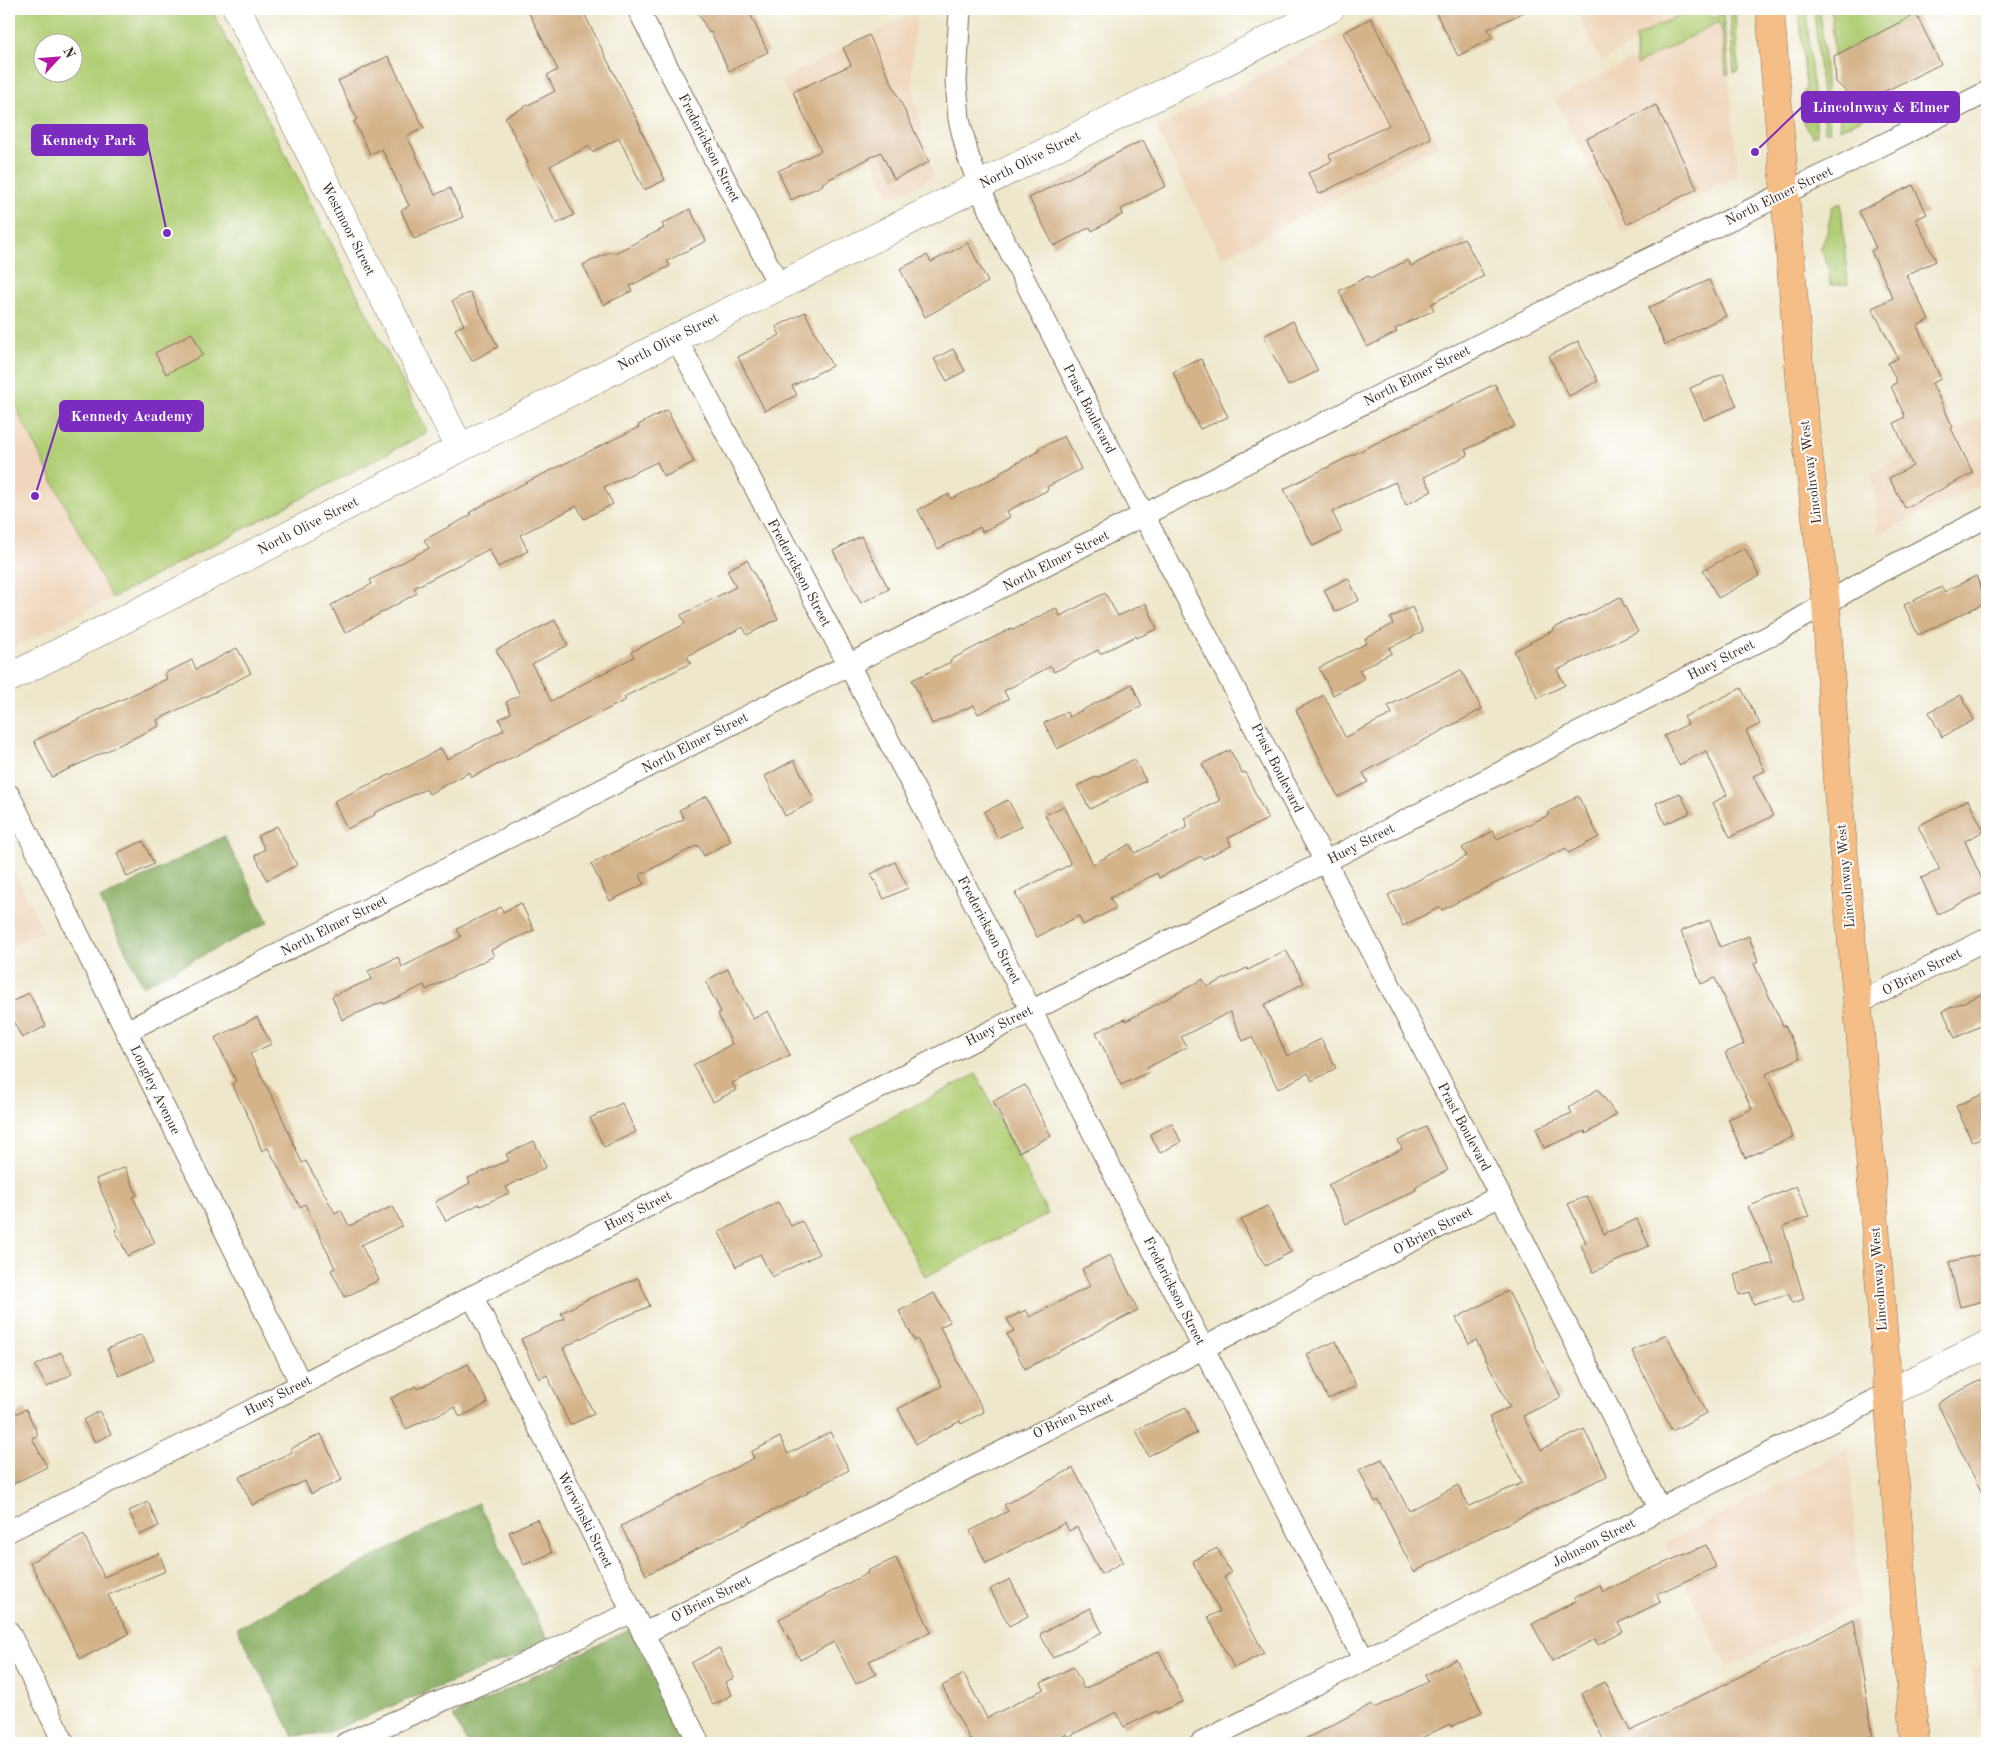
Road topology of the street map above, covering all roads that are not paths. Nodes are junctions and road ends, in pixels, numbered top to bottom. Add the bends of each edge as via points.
1 (237, 9) edge
2 (638, 9) edge
3 (960, 9) edge
4 (1330, 9) edge
5 (1770, 9) edge
6 (1987, 92) edge
7 (979, 186) junction
8 (1784, 194) junction
9 (779, 286) junction
10 (676, 338) junction
11 (460, 448) junction
12 (1144, 516) junction
13 (1987, 517) edge
14 (1826, 603) junction
15 (848, 666) junction
16 (9, 678) edge
17 (9, 796) edge
18 (1325, 862) junction
19 (1987, 939) edge
20 (1857, 1004) junction
21 (1031, 1010) junction
22 (127, 1031) junction
23 (1500, 1196) junction
24 (472, 1296) junction
25 (1987, 1345) edge
26 (1204, 1349) junction
27 (301, 1384) junction
28 (1888, 1393) junction
29 (1660, 1509) junction
30 (9, 1531) edge
31 (632, 1612) junction
32 (9, 1632) edge
33 (644, 1634) junction
34 (1364, 1660) junction
35 (64, 1743) edge
36 (346, 1743) edge
37 (700, 1743) edge
38 (1201, 1743) edge
39 (1915, 1743) edge

1 - 11 street, Westmoor Street
2 - 9 street, Frederickson Street
3 - 7 street, Prast Boulevard via 956,81 959,119
4 - 7 street, North Olive Street
5 - 8 main road, Lincolnway West
6 - 8 street, North Elmer Street
7 - 9 street, North Olive Street
7 - 12 street, Prast Boulevard
8 - 12 street, North Elmer Street via 1668,249
8 - 14 main road, Lincolnway West via 1802,400
9 - 10 street, North Olive Street
10 - 11 street, North Olive Street
10 - 15 street, Frederickson Street
11 - 16 street, North Olive Street
12 - 15 street, North Elmer Street
12 - 18 street, Prast Boulevard
13 - 14 street, Huey Street
14 - 18 street, Huey Street via 1781,630
14 - 20 main road, Lincolnway West via 1837,781
15 - 21 street, Frederickson Street
15 - 22 street, North Elmer Street
17 - 22 street, Longley Avenue
18 - 21 street, Huey Street
18 - 23 street, Prast Boulevard
19 - 20 street, O'Brien Street
20 - 28 main road, Lincolnway West
21 - 24 street, Huey Street
21 - 26 street, Frederickson Street
22 - 27 street, Longley Avenue
23 - 26 street, O'Brien Street
23 - 29 street, Prast Boulevard
24 - 27 street, Huey Street
24 - 31 street, Werwinski Street
25 - 28 street, Johnson Street
26 - 33 street, O'Brien Street
26 - 34 street, Frederickson Street
27 - 30 street, Huey Street
28 - 29 street, Johnson Street
28 - 39 main road, Lincolnway West
29 - 34 street, Johnson Street
31 - 33 street, Werwinski Street
31 - 36 street via 494,1678
32 - 35 street
33 - 37 street, Werwinski Street
34 - 38 street, Johnson Street

